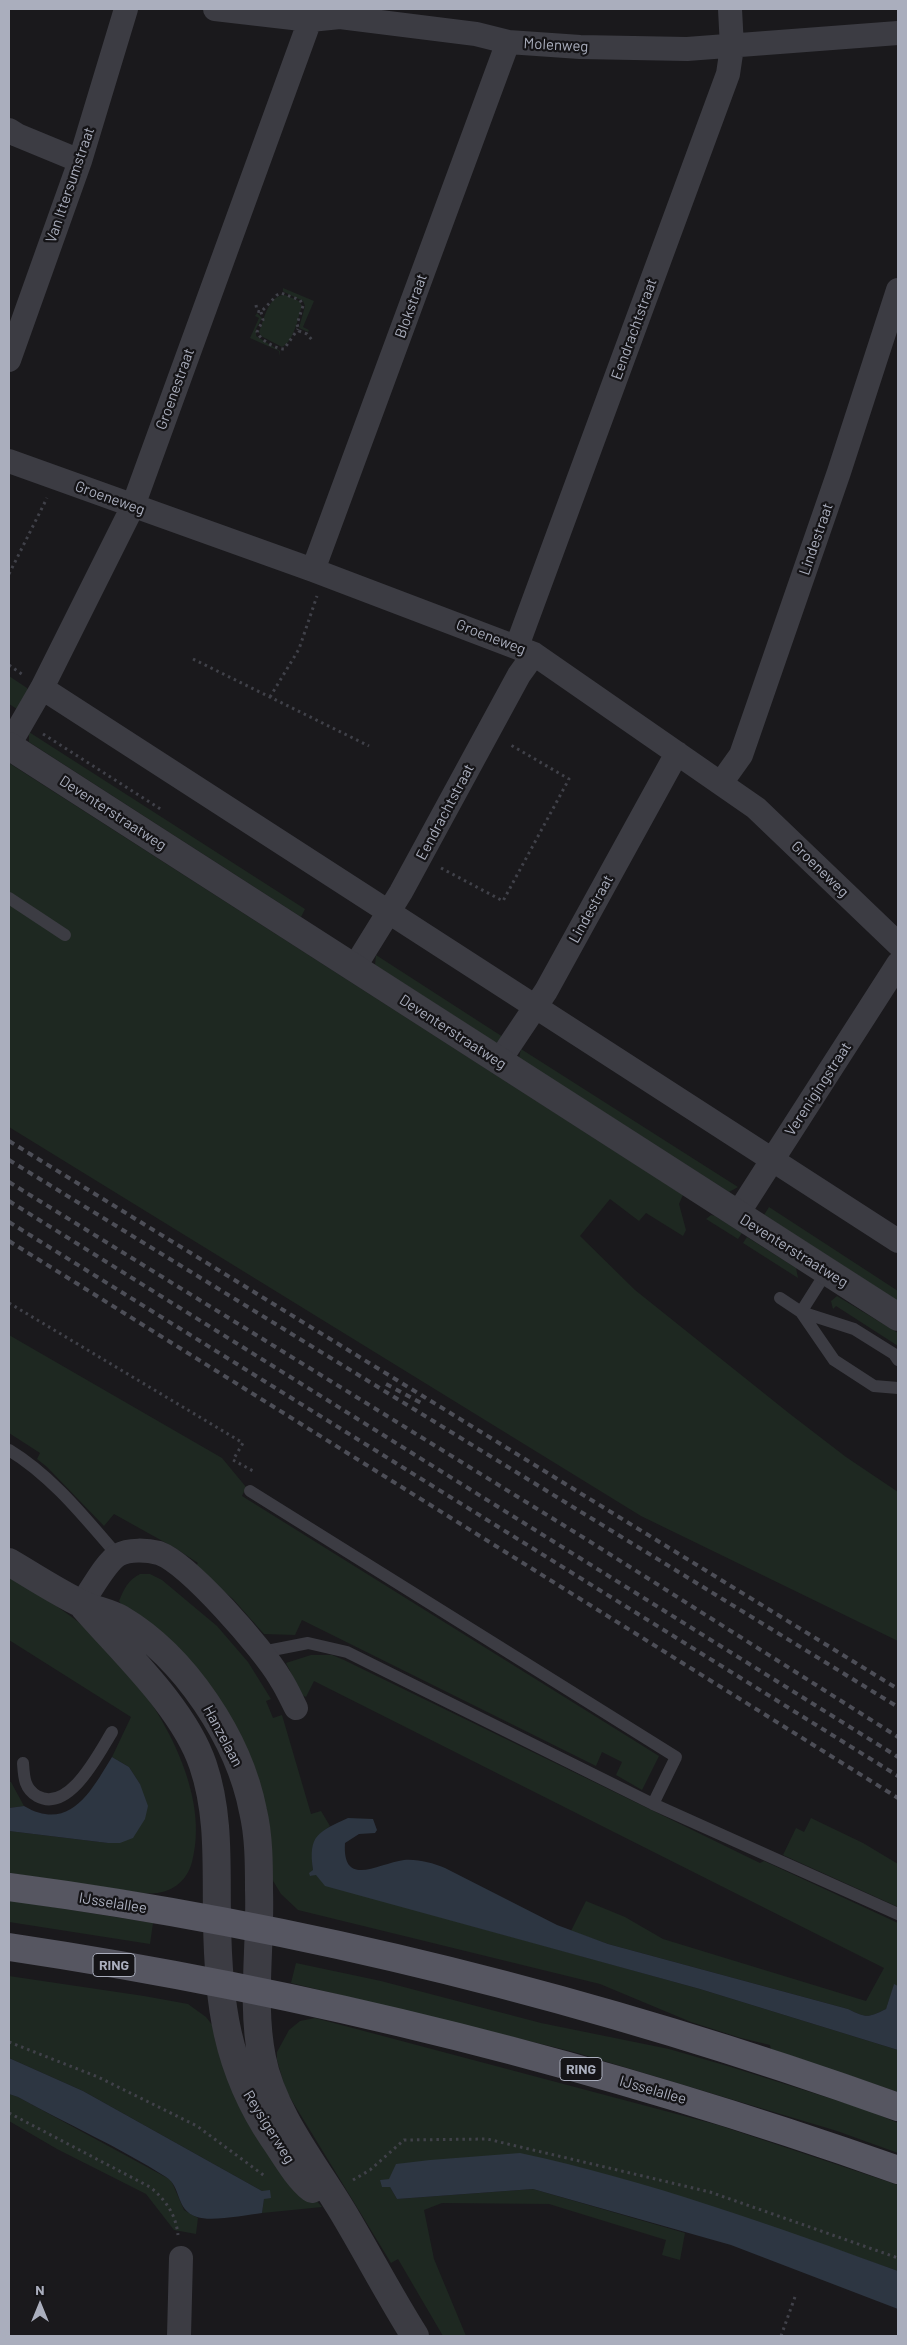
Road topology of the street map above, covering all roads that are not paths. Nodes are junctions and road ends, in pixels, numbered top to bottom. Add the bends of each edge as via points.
1 (126, 9) edge
2 (215, 9) edge
3 (730, 9) edge
4 (340, 13) edge
5 (310, 20) junction
6 (898, 33) edge
7 (508, 42) junction
8 (732, 47) junction
9 (9, 130) edge
10 (80, 161) junction
11 (898, 290) edge
12 (9, 360) edge
13 (9, 461) edge
14 (133, 506) junction
15 (319, 572) junction
16 (526, 650) junction
17 (42, 688) junction
18 (9, 745) edge
19 (676, 753) junction
20 (721, 783) junction
21 (9, 898) edge
22 (390, 913) junction
23 (65, 935) dead end
24 (896, 937) edge
25 (898, 964) edge
26 (354, 968) junction
27 (535, 1008) junction
28 (499, 1061) junction
29 (772, 1160) junction
30 (737, 1215) junction
31 (898, 1241) edge
32 (827, 1271) junction
33 (780, 1298) dead end
34 (801, 1312) junction
35 (898, 1317) edge
36 (898, 1360) edge
37 (898, 1388) edge
38 (9, 1450) edge
39 (250, 1491) road end
40 (118, 1556) junction
41 (9, 1562) edge
42 (81, 1604) junction
43 (262, 1652) junction
44 (296, 1708) dead end
45 (112, 1732) dead end
46 (23, 1763) dead end
47 (653, 1804) junction
48 (9, 1887) edge
49 (898, 1914) edge
50 (217, 1919) junction
51 (260, 1928) junction
52 (9, 1947) edge
53 (219, 1985) junction
54 (256, 1991) junction
55 (898, 2107) edge
56 (898, 2170) edge
57 (347, 2219) junction
58 (182, 2258) road end
59 (179, 2336) edge
60 (415, 2336) edge

1 - 10 street, Van Ittersumstraat
2 - 5 street, Molenweg
3 - 8 street, Eendrachtstraat
4 - 5 street, Molenweg
4 - 7 street, Molenweg
5 - 14 street, Groenestraat
6 - 8 street, Molenweg
7 - 8 street, Molenweg via 580,47
7 - 15 street, Blokstraat
8 - 16 street, Eendrachtstraat via 728,74
9 - 10 street
10 - 12 street, Van Ittersumstraat
11 - 20 street, Lindestraat via 741,755
13 - 14 street, Groeneweg
14 - 15 street, Groeneweg
14 - 17 street, Groenestraat
15 - 16 street, Groeneweg
16 - 19 street, Groeneweg
16 - 22 street, Eendrachtstraat via 519,675
17 - 18 street, Groenestraat
17 - 22 street
18 - 26 street, Deventerstraatweg
19 - 20 street, Groeneweg
19 - 27 street, Lindestraat
20 - 24 street, Groeneweg via 762,814
21 - 23 lane
22 - 26 street, Eendrachtstraat
22 - 27 street
25 - 29 street, Verenigingstraat
26 - 28 street, Deventerstraatweg
27 - 28 street, Lindestraat
27 - 29 street
28 - 30 street, Deventerstraatweg
29 - 30 street, Verenigingstraat
29 - 31 street
30 - 32 street, Deventerstraatweg
32 - 34 lane
32 - 35 street, Deventerstraatweg
33 - 34 lane
34 - 36 lane via 854,1329 894,1354
34 - 37 lane via 834,1360 874,1386
38 - 40 lane via 29,1462 49,1481
39 - 47 lane via 676,1757
40 - 42 street
40 - 43 street via 134,1550 159,1554 181,1566
41 - 42 street, Hanzelaan
42 - 50 street, Hanzelaan via 182,1720 203,1765 211,1794 217,1843
42 - 51 street, Hanzelaan via 120,1618 153,1642 187,1677 223,1731 242,1772 254,1814
43 - 44 street
43 - 47 lane via 308,1643 347,1652
45 - 46 lane via 81,1780 70,1792 56,1798 41,1798 30,1792 24,1781
47 - 49 lane
48 - 50 main road, IJsselallee
50 - 51 main road, IJsselallee
50 - 53 street
51 - 54 street
51 - 55 main road, IJsselallee via 455,1973 677,2033
52 - 53 main road, IJsselallee / RING
53 - 54 main road, IJsselallee / RING
53 - 57 street, Reysigerweg via 226,2027 246,2094 266,2128 309,2186
54 - 56 main road, IJsselallee / RING via 536,2056 798,2134
54 - 57 street, Reysigerweg via 260,2051 271,2091
57 - 60 street, Reysigerweg
58 - 59 street

